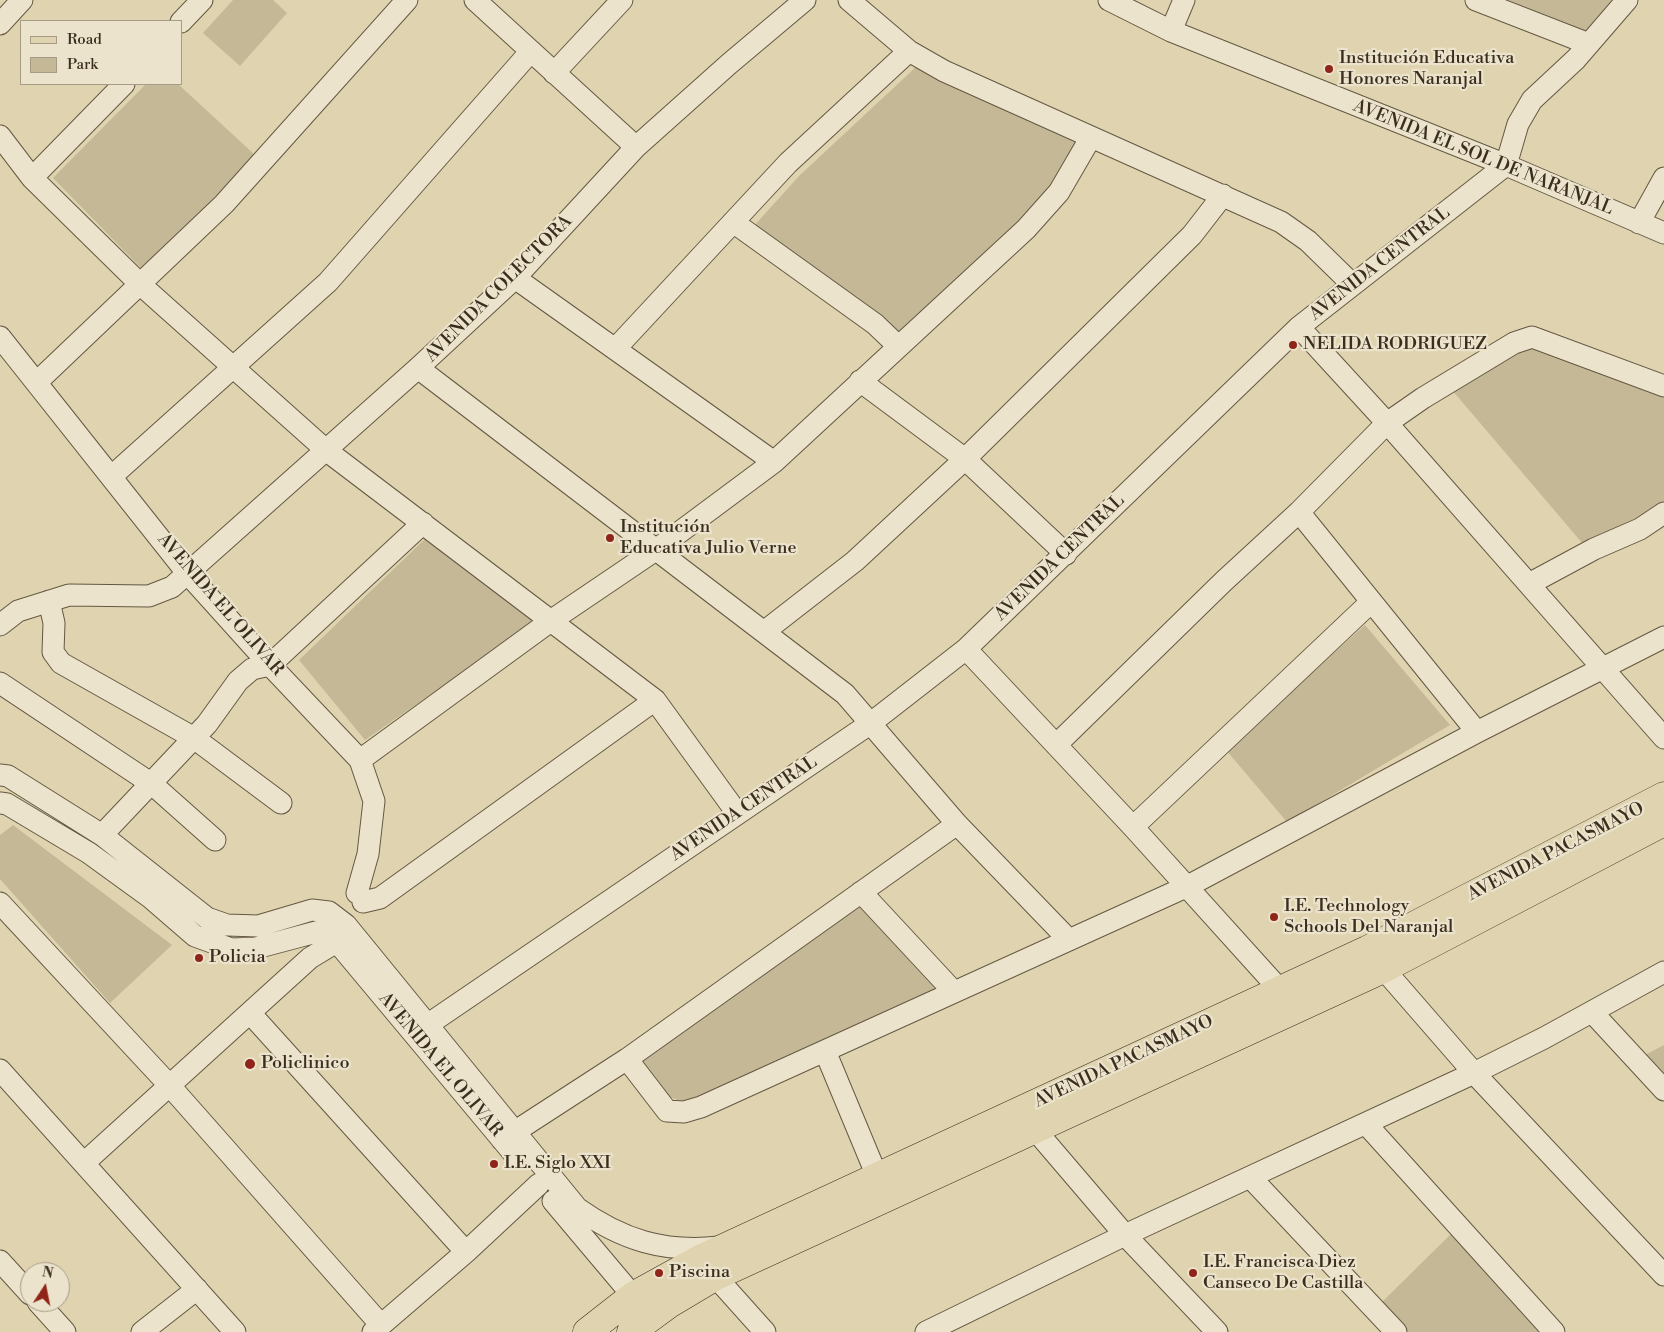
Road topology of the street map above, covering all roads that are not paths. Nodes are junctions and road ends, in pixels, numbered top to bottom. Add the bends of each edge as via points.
1 (22, 0) edge
2 (202, 0) edge
3 (407, 0) edge
4 (475, 0) edge
5 (622, 0) edge
6 (805, 0) edge
7 (849, 0) edge
8 (1109, 0) edge
9 (1184, 0) edge
10 (1476, 0) edge
11 (1627, 0) edge
12 (182, 21) edge
13 (0, 24) edge
14 (1171, 31) junction
15 (1589, 44) junction
16 (909, 51) junction
17 (531, 52) junction
18 (554, 73) junction
19 (123, 85) edge
20 (0, 136) edge
21 (1091, 137) junction
22 (636, 147) junction
23 (1506, 166) junction
24 (32, 178) junction
25 (1664, 178) edge
26 (1223, 195) junction
27 (733, 222) junction
28 (1639, 222) junction
29 (1664, 233) edge
30 (515, 278) junction
31 (1352, 284) junction
32 (141, 285) junction
33 (1299, 327) junction
34 (0, 338) edge
35 (898, 346) junction
36 (616, 348) junction
37 (233, 367) junction
38 (418, 368) junction
39 (860, 381) junction
40 (37, 382) junction
41 (1664, 386) edge
42 (1387, 423) junction
43 (327, 450) junction
44 (965, 460) junction
45 (774, 462) junction
46 (112, 476) junction
47 (1299, 512) junction
48 (1664, 513) edge
49 (423, 523) junction
50 (657, 549) junction
51 (1066, 554) junction
52 (188, 574) junction
53 (1529, 584) junction
54 (49, 601) junction
55 (1371, 602) junction
56 (552, 620) junction
57 (0, 625) edge
58 (765, 631) junction
59 (1664, 637) edge
60 (966, 649) junction
61 (270, 665) junction
62 (1603, 667) junction
63 (0, 683) edge
64 (655, 700) junction
65 (870, 723) junction
66 (1477, 732) junction
67 (194, 738) junction
68 (1664, 738) edge
69 (1056, 746) junction
70 (360, 760) junction
71 (0, 775) edge
72 (152, 784) junction
73 (1664, 796) edge
74 (0, 803) edge
75 (281, 803) dead end
76 (737, 813) junction
77 (1664, 822) edge
78 (957, 824) junction
79 (1133, 826) junction
80 (102, 835) junction
81 (215, 840) dead end
82 (1188, 886) junction
83 (861, 892) junction
84 (0, 903) edge
85 (343, 916) junction
86 (1068, 939) junction
87 (1375, 960) junction
88 (1664, 972) edge
89 (1281, 990) junction
90 (954, 992) junction
91 (1592, 1012) junction
92 (250, 1013) junction
93 (421, 1030) junction
94 (825, 1051) junction
95 (627, 1059) junction
96 (1474, 1073) junction
97 (3, 1079) edge
98 (170, 1086) junction
99 (1664, 1090) edge
100 (1027, 1120) junction
101 (1367, 1125) junction
102 (508, 1136) junction
103 (84, 1163) junction
104 (876, 1176) junction
105 (1251, 1178) junction
106 (539, 1184) junction
107 (1126, 1236) junction
108 (728, 1246) junction
109 (466, 1252) junction
110 (0, 1261) edge
111 (708, 1268) junction
112 (1664, 1275) edge
113 (20, 1283) edge
114 (197, 1289) junction
115 (634, 1296) junction
116 (47, 1312) edge
117 (376, 1328) edge
118 (599, 1329) edge
119 (65, 1332) edge
120 (142, 1332) edge
121 (235, 1332) edge
122 (631, 1332) edge
123 (765, 1332) edge
124 (926, 1332) edge
125 (1216, 1332) edge
126 (1396, 1332) edge
127 (1554, 1332) edge

1 - 13 street
2 - 12 street
3 - 32 street via 224,204
4 - 17 street
5 - 18 street
6 - 22 street, AVENIDA COLECTORA
7 - 16 street
8 - 14 street, AVENIDA EL SOL DE NARANJAL
9 - 14 street
10 - 15 street
11 - 15 street
14 - 23 street, AVENIDA EL SOL DE NARANJAL
15 - 23 street via 1532,100 1518,124
16 - 21 street via 944,71
16 - 27 street via 788,164
17 - 18 street
17 - 37 street via 328,282
18 - 22 street
19 - 24 street
20 - 24 street
21 - 26 street
21 - 35 street via 1059,192 1026,229
22 - 30 street, AVENIDA COLECTORA
23 - 28 street, AVENIDA EL SOL DE NARANJAL
23 - 31 street, AVENIDA CENTRAL
24 - 32 street
25 - 28 street
26 - 31 street via 1281,222 1308,241
26 - 44 street via 1192,235
27 - 35 street via 875,324
27 - 36 street
28 - 29 street, AVENIDA EL SOL DE NARANJAL
30 - 36 street
30 - 38 street, AVENIDA COLECTORA
31 - 33 street, AVENIDA CENTRAL
32 - 37 street
32 - 40 street
33 - 42 street
33 - 51 street, AVENIDA CENTRAL
34 - 40 street, AVENIDA EL OLIVAR
35 - 39 street
36 - 45 street
37 - 43 street
37 - 46 street
38 - 43 street, AVENIDA COLECTORA
38 - 50 street
39 - 44 street
39 - 45 street
40 - 46 street, AVENIDA EL OLIVAR
41 - 42 street via 1532,337 1514,343
42 - 47 street
42 - 53 street
43 - 49 street
43 - 52 street, AVENIDA COLECTORA
44 - 51 street
44 - 58 street via 855,561
45 - 50 street
46 - 52 street, AVENIDA EL OLIVAR
47 - 55 street
47 - 69 street
48 - 53 street via 1640,529
49 - 56 street
49 - 61 street
50 - 56 street
50 - 58 street
51 - 60 street, AVENIDA CENTRAL
52 - 54 street, AVENIDA COLECTORA via 172,587 149,596 69,595
52 - 61 street, AVENIDA EL OLIVAR
53 - 62 street
54 - 57 street, AVENIDA COLECTORA via 18,611
54 - 67 street via 54,623 53,652 61,663
55 - 66 street
55 - 79 street
56 - 64 street
56 - 70 street
58 - 65 street via 846,694
59 - 62 street
60 - 65 street, AVENIDA CENTRAL
60 - 69 street
61 - 67 street via 252,669 238,681
61 - 70 street, AVENIDA EL OLIVAR
62 - 66 street
62 - 68 street
63 - 72 street
64 - 76 street
64 - 85 street via 380,898
65 - 76 street, AVENIDA CENTRAL
65 - 78 street
66 - 82 street
67 - 72 street
67 - 75 street
69 - 79 street
70 - 85 street, AVENIDA EL OLIVAR via 374,801 368,854
71 - 80 street via 8,776
72 - 80 street
72 - 81 street
73 - 87 main road, AVENIDA PACASMAYO
74 - 85 street via 90,852 195,936 230,948 256,948
76 - 93 street, AVENIDA CENTRAL
77 - 87 main road, AVENIDA PACASMAYO
78 - 83 street
78 - 86 street
79 - 82 street
80 - 85 street via 207,918 227,925 258,926 312,910
82 - 86 street
82 - 89 street
83 - 90 street
83 - 95 street
84 - 98 street
85 - 92 street via 310,958
85 - 93 street, AVENIDA EL OLIVAR
86 - 90 street
87 - 89 main road, AVENIDA PACASMAYO
87 - 96 street
87 - 100 main road, AVENIDA PACASMAYO
88 - 91 street
89 - 100 main road, AVENIDA PACASMAYO
90 - 94 street
91 - 96 street
91 - 99 street
92 - 98 street
92 - 109 street
93 - 102 street, AVENIDA EL OLIVAR
94 - 95 street via 684,1112 667,1111
94 - 104 street
95 - 102 street
96 - 101 street
96 - 112 street
97 - 103 street
98 - 103 street
98 - 117 street
100 - 104 main road, AVENIDA PACASMAYO
100 - 107 street
100 - 111 main road, AVENIDA PACASMAYO
101 - 105 street
101 - 127 street
102 - 106 street, AVENIDA EL OLIVAR
102 - 108 street via 576,1208 602,1226 659,1246 694,1249
103 - 114 street
104 - 108 main road, AVENIDA PACASMAYO
105 - 107 street
105 - 126 street
106 - 109 street
106 - 115 street, AVENIDA EL OLIVAR
107 - 124 street
107 - 125 street
108 - 111 main road, AVENIDA PACASMAYO
109 - 117 street
110 - 113 street
111 - 115 main road, AVENIDA PACASMAYO
111 - 122 main road via 669,1304
111 - 123 street
114 - 120 street
114 - 121 street
115 - 118 main road, AVENIDA PACASMAYO
116 - 119 street

